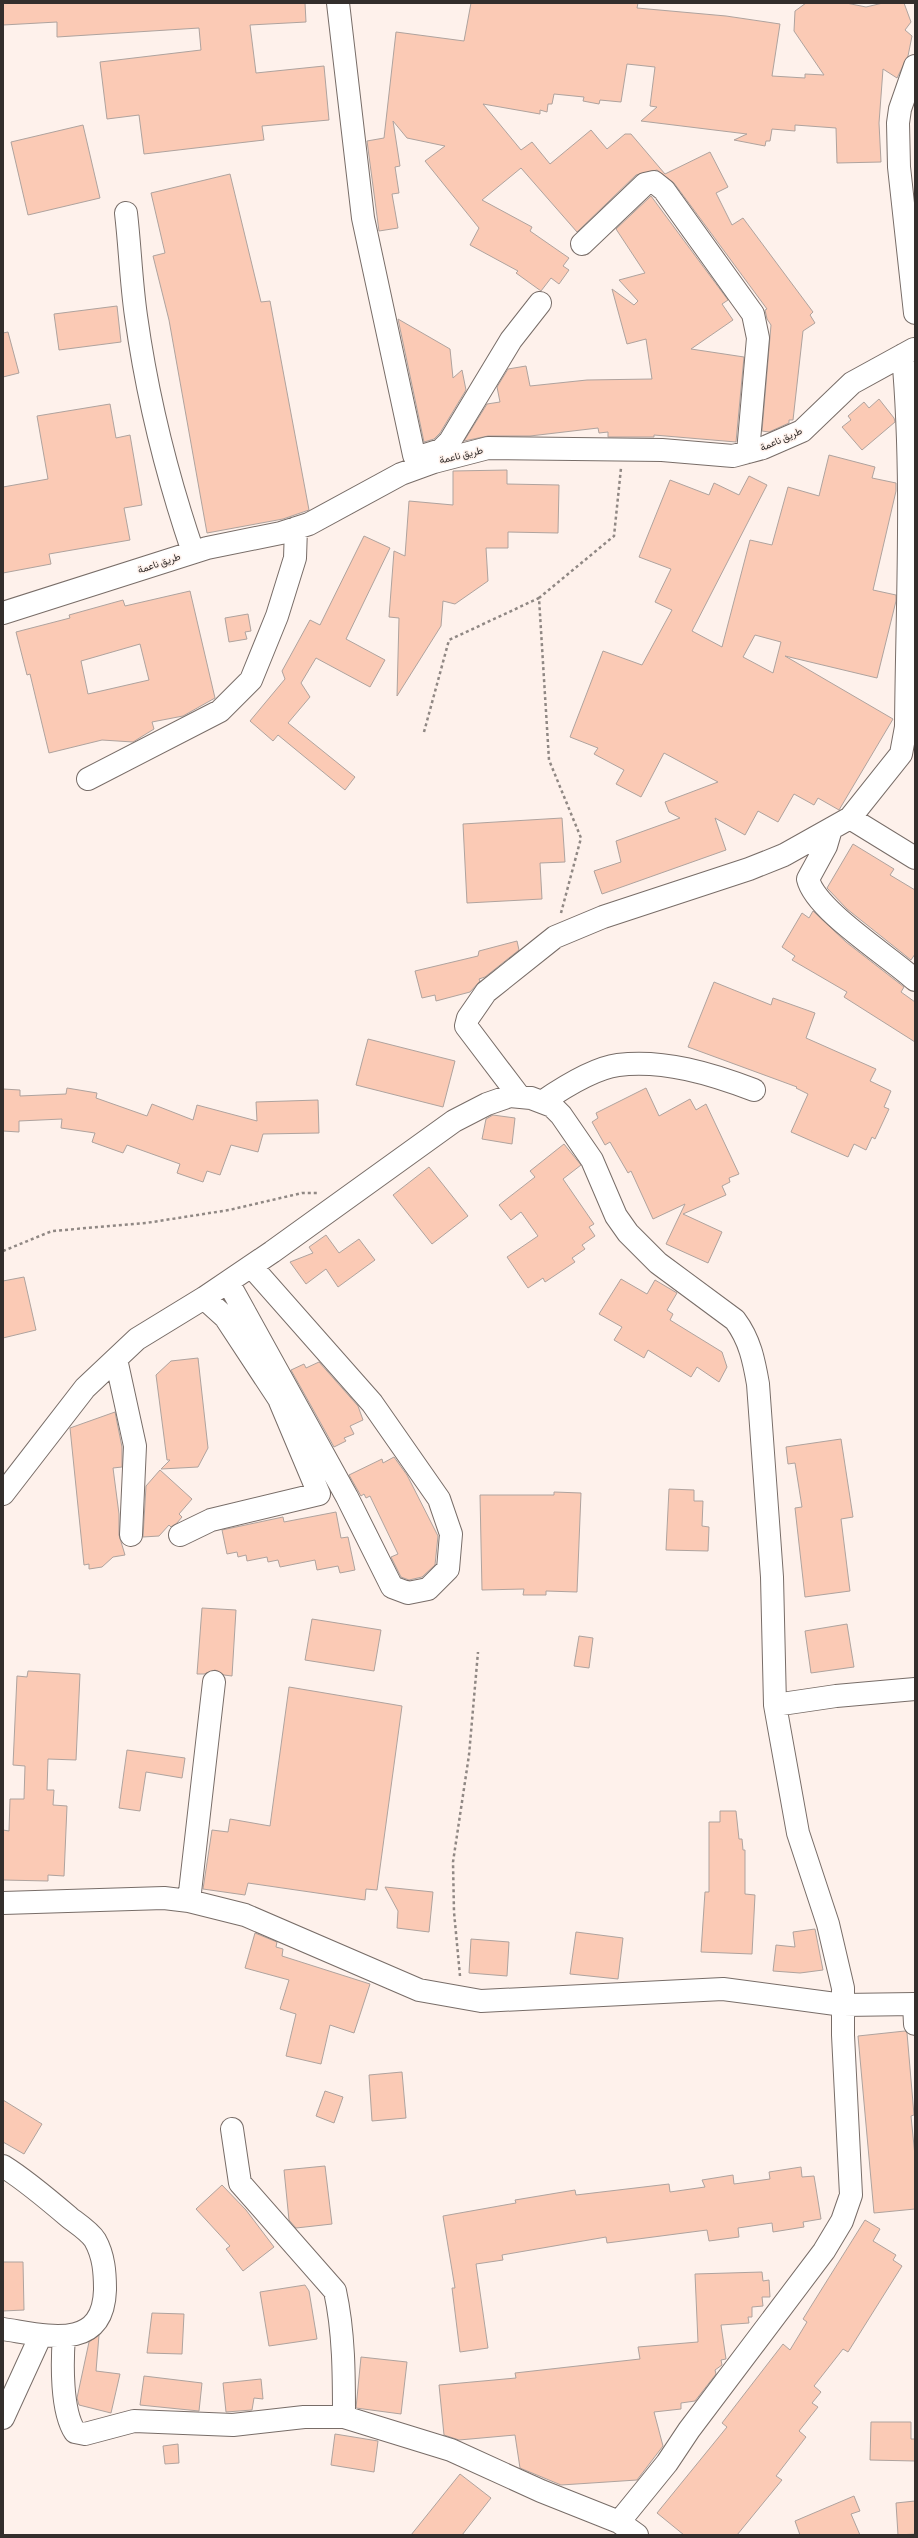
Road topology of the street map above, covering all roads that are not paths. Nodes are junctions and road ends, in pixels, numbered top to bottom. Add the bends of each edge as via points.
1 (338, 3) edge
2 (915, 66) edge
3 (908, 113) edge
4 (126, 213) dead end
5 (582, 244) dead end
6 (540, 303) dead end
7 (915, 313) edge
8 (909, 352) edge
9 (748, 452) junction
10 (417, 461) junction
11 (296, 528) junction
12 (193, 552) junction
13 (3, 613) edge
14 (908, 751) edge
15 (88, 779) dead end
16 (850, 818) junction
17 (831, 829) junction
18 (915, 858) edge
19 (915, 980) edge
20 (754, 1090) dead end
21 (519, 1096) junction
22 (542, 1102) junction
23 (251, 1266) junction
24 (228, 1282) junction
25 (204, 1298) junction
26 (116, 1359) junction
27 (3, 1494) edge
28 (131, 1535) dead end
29 (180, 1535) dead end
30 (214, 1682) dead end
31 (915, 1688) edge
32 (775, 1705) junction
33 (189, 1901) junction
34 (3, 1903) edge
35 (843, 2005) junction
36 (915, 2011) edge
37 (232, 2129) dead end
38 (3, 2166) edge
39 (3, 2329) edge
40 (40, 2335) junction
41 (64, 2336) junction
42 (344, 2417) junction
43 (3, 2418) edge
44 (619, 2522) junction
45 (637, 2535) edge

1 - 10 street via 363,218
2 - 3 street
3 - 7 street via 898,123 899,166
4 - 12 street via 136,316 153,404 173,495
5 - 9 street via 645,184 654,182 664,190 722,267 753,314 758,338
6 - 10 street via 511,340 450,441 434,454
8 - 9 street, طريق ناعمة via 852,383 802,431
8 - 14 street via 906,727
9 - 10 street, طريق ناعمة via 733,456 662,450 488,448
10 - 11 street, طريق ناعمة via 401,474 327,516
11 - 12 street, طريق ناعمة
11 - 15 street via 295,558 277,616 251,680 220,711
12 - 13 street, طريق ناعمة
14 - 16 street
16 - 17 street
16 - 18 street
17 - 19 street via 826,846 808,879 810,887 828,910
17 - 21 street via 784,855 749,869 603,916 555,937 486,992 466,1022 468,1030
20 - 22 street via 716,1075 660,1066 618,1065 582,1079
21 - 22 street
21 - 23 street via 510,1096 487,1104 454,1121
22 - 32 street via 552,1106 561,1115 582,1143 616,1216 628,1233 658,1263 735,1320 748,1340 758,1384 772,1577
23 - 24 street
23 - 24 street via 372,1403 439,1499 451,1534 448,1569 428,1589 408,1593 392,1586 347,1497
24 - 25 street
25 - 26 street via 137,1339
25 - 29 street via 225,1317 279,1399 319,1494 211,1520
26 - 27 street via 84,1388
26 - 28 street via 135,1446
30 - 33 street
31 - 32 street
32 - 35 street via 798,1833 839,1967
33 - 34 street via 134,1898
33 - 35 street via 245,1915 419,1990 462,1999 481,2001 723,1989
35 - 36 street
35 - 44 street via 847,2126 852,2174 848,2208 812,2269 689,2430 667,2463
37 - 42 street via 240,2183 335,2291 340,2312
38 - 41 street via 80,2226 94,2239 100,2251 105,2269 101,2313 93,2326 81,2334
39 - 40 street
40 - 41 street
40 - 43 street
41 - 42 street via 63,2369 66,2396 71,2425 75,2432 85,2434 134,2422 233,2425 304,2416
42 - 44 street via 451,2450 548,2494
44 - 45 street

